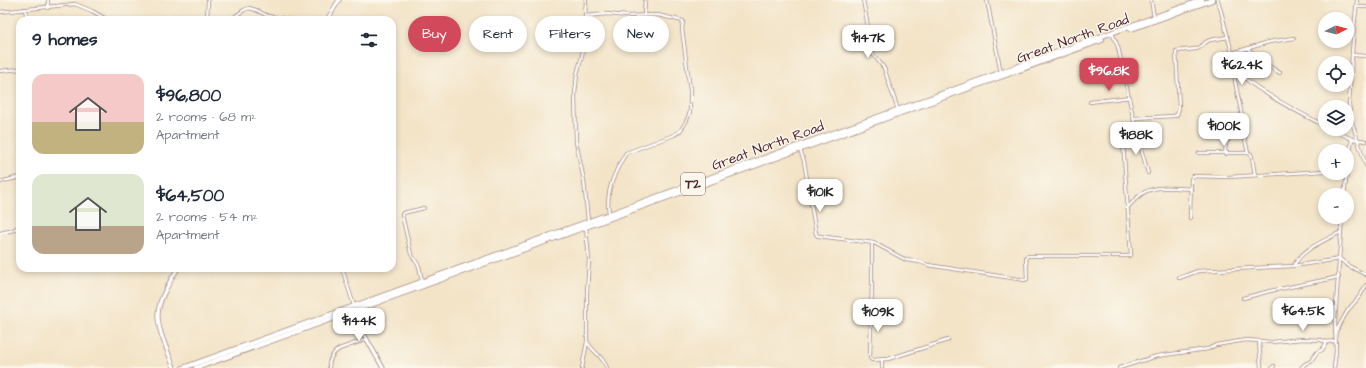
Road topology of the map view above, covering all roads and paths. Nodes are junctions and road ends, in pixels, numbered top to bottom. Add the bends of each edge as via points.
1 (48, 0) edge
2 (208, 0) edge
3 (339, 0) edge
4 (586, 0) edge
5 (645, 0) edge
6 (863, 0) edge
7 (987, 0) edge
8 (1151, 0) edge
9 (1202, 0) edge
10 (1212, 0) edge
11 (1218, 0) edge
12 (1357, 0) edge
13 (1356, 7) junction
14 (1366, 7) edge
15 (48, 8) junction
16 (25, 9) junction
17 (0, 12) edge
18 (644, 15) junction
19 (26, 16) edge
20 (99, 16) edge
21 (207, 16) edge
22 (236, 16) edge
23 (268, 16) edge
24 (329, 16) edge
25 (585, 16) joint
26 (1154, 18) junction
27 (1113, 34) junction
28 (1228, 37) junction
29 (1294, 38) dead end
30 (1248, 49) junction
31 (582, 52) edge
32 (1232, 53) junction
33 (1352, 55) junction
34 (1366, 56) edge
35 (16, 69) edge
36 (0, 71) edge
37 (1238, 71) junction
38 (1001, 73) junction
39 (1280, 73) dead end
40 (1130, 97) junction
41 (1090, 102) dead end
42 (898, 110) junction
43 (1134, 118) junction
44 (1318, 122) edge
45 (1242, 123) junction
46 (1138, 135) junction
47 (1345, 136) edge
48 (1352, 139) junction
49 (1357, 140) junction
50 (1366, 141) edge
51 (1351, 144) edge
52 (800, 149) junction
53 (1199, 153) dead end
54 (1248, 153) junction
55 (1226, 154) junction
56 (1366, 166) edge
57 (1318, 171) edge
58 (1148, 173) dead end
59 (1255, 175) junction
60 (16, 178) edge
61 (0, 182) edge
62 (1191, 188) junction
63 (424, 208) dead end
64 (1127, 208) junction
65 (610, 214) junction
66 (1190, 218) dead end
67 (588, 222) junction
68 (1342, 224) edge
69 (586, 227) junction
70 (16, 228) edge
71 (1341, 232) junction
72 (0, 233) edge
73 (872, 243) junction
74 (1340, 259) junction
75 (1293, 266) junction
76 (176, 272) edge
77 (343, 272) edge
78 (1366, 275) edge
79 (1338, 277) junction
80 (1179, 278) dead end
81 (422, 282) junction
82 (1366, 284) edge
83 (1243, 298) dead end
84 (355, 306) junction
85 (350, 310) junction
86 (1335, 333) junction
87 (367, 340) junction
88 (948, 340) dead end
89 (1259, 341) junction
90 (1335, 341) junction
91 (587, 342) junction
92 (1327, 342) junction
93 (882, 360) junction
94 (1124, 367) edge
95 (174, 368) edge
96 (184, 368) edge
97 (196, 368) edge
98 (329, 368) edge
99 (383, 368) edge
100 (582, 368) edge
101 (607, 368) edge
102 (882, 368) edge
103 (1119, 368) edge
104 (1261, 368) edge
105 (1301, 368) edge
106 (1334, 368) edge

1 - 15 street
2 - 21 street
3 - 24 street
4 - 25 street
5 - 18 street
6 - 42 street via 873,54 884,68
7 - 38 street
8 - 26 street
9 - 26 highway, Great North Road / T2
10 - 27 highway, Great North Road / T2
11 - 28 street
12 - 13 street
13 - 14 street
13 - 33 street
15 - 16 street
15 - 20 street via 75,4
16 - 17 street
16 - 19 street
18 - 25 street
18 - 65 street via 658,15 683,21 690,112 685,125 674,135 626,153 611,181
22 - 23 street via 248,8
26 - 27 highway, Great North Road / T2
27 - 38 highway, Great North Road / T2
27 - 40 street
27 - 52 highway, Great North Road / T2
28 - 32 street
28 - 43 street via 1210,40 1196,49 1176,51 1179,108 1177,115
29 - 30 street
30 - 32 street
30 - 39 street
31 - 67 street via 575,94 576,142 583,175
32 - 37 street
33 - 34 street
33 - 49 street via 1349,104
35 - 36 street
37 - 44 street via 1244,79
37 - 45 street via 1235,74 1235,81
38 - 42 highway, Great North Road / T2
40 - 41 street
40 - 43 street
42 - 65 highway, Great North Road / T2
43 - 46 street
45 - 54 street
45 - 55 street via 1226,144
46 - 58 street
46 - 64 street via 1126,136 1123,139
47 - 48 street
48 - 49 street
48 - 51 street
49 - 50 street
49 - 56 street
52 - 69 highway, Great North Road / T2
52 - 73 street via 816,234 822,237
53 - 55 street
54 - 55 street
54 - 59 street via 1252,157
57 - 59 street
59 - 62 street via 1193,176
60 - 61 street
62 - 64 street via 1150,190 1144,192
62 - 66 street
63 - 81 street via 408,211 402,216 411,254 419,266
64 - 73 street via 1130,256 1028,256 1024,280 909,261
65 - 67 highway, Great North Road / T2
67 - 81 highway, Great North Road / T2
68 - 71 street
69 - 85 highway, Great North Road / T2
69 - 91 street via 589,260 586,298
70 - 72 street
71 - 74 street
71 - 75 street via 1309,248
73 - 93 street via 870,358
74 - 75 street
74 - 78 street
74 - 79 street
75 - 80 street via 1198,271
76 - 95 street via 160,303 158,315
77 - 84 street
79 - 83 street
79 - 86 street
81 - 84 highway, Great North Road / T2
82 - 86 street
84 - 85 highway, Great North Road / T2
85 - 87 street
85 - 96 highway, Great North Road / T2
85 - 97 highway, Great North Road / T2
86 - 90 street
87 - 98 street via 339,349 330,359
87 - 99 street
88 - 93 street
89 - 92 street via 1302,339
89 - 94 street via 1246,340 1216,345 1208,349 1170,353
89 - 104 street
90 - 92 street
90 - 106 street
91 - 100 street
91 - 101 street via 603,359
92 - 105 street via 1322,350
93 - 102 street
94 - 103 street

